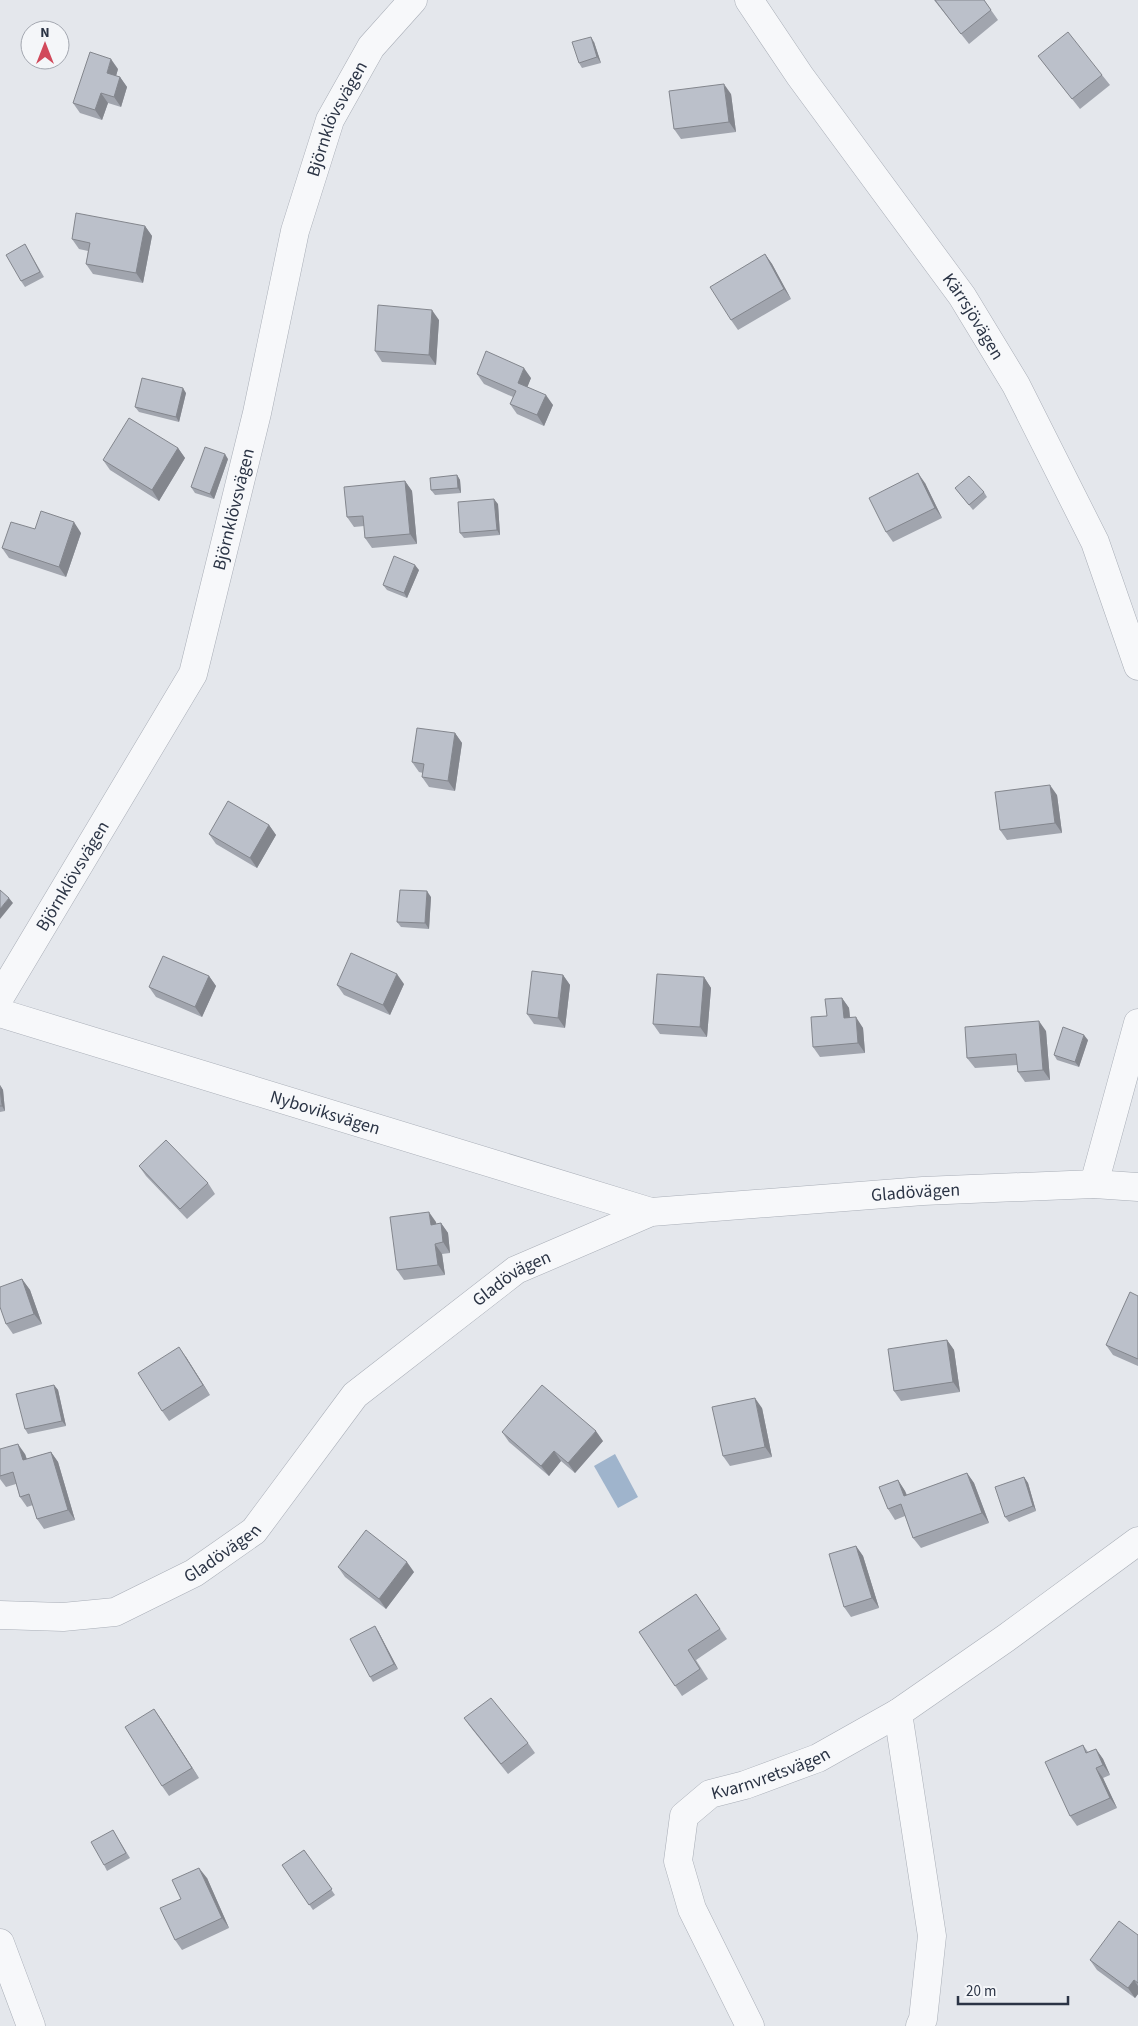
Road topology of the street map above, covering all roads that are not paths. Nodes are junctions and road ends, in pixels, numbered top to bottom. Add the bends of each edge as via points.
1 (413, 0) edge
2 (749, 0) edge
3 (1138, 666) edge
4 (0, 997) edge
5 (0, 1013) edge
6 (1138, 1022) edge
7 (1094, 1184) junction
8 (1138, 1187) edge
9 (651, 1212) junction
10 (1138, 1541) edge
11 (0, 1615) edge
12 (898, 1713) junction
13 (0, 1943) edge
14 (31, 2026) edge
15 (750, 2026) edge
16 (920, 2026) edge

1 - 4 street, Björnklövsvägen via 371,47 330,120 295,231 257,413 193,674
2 - 3 street, Kärrsjövägen via 800,76 962,296 1016,385 1095,542
5 - 9 street, Nyboviksvägen
6 - 7 street
7 - 8 street, Gladövägen
7 - 9 street, Gladövägen via 923,1191
9 - 11 street, Gladövägen via 516,1270 354,1395 254,1531 194,1573 115,1612 63,1617
10 - 12 street, Kvarnvretsvägen
12 - 15 street, Kvarnvretsvägen via 818,1758 745,1785 710,1794 684,1816 678,1862 692,1909
12 - 16 street via 932,1936
13 - 14 street

